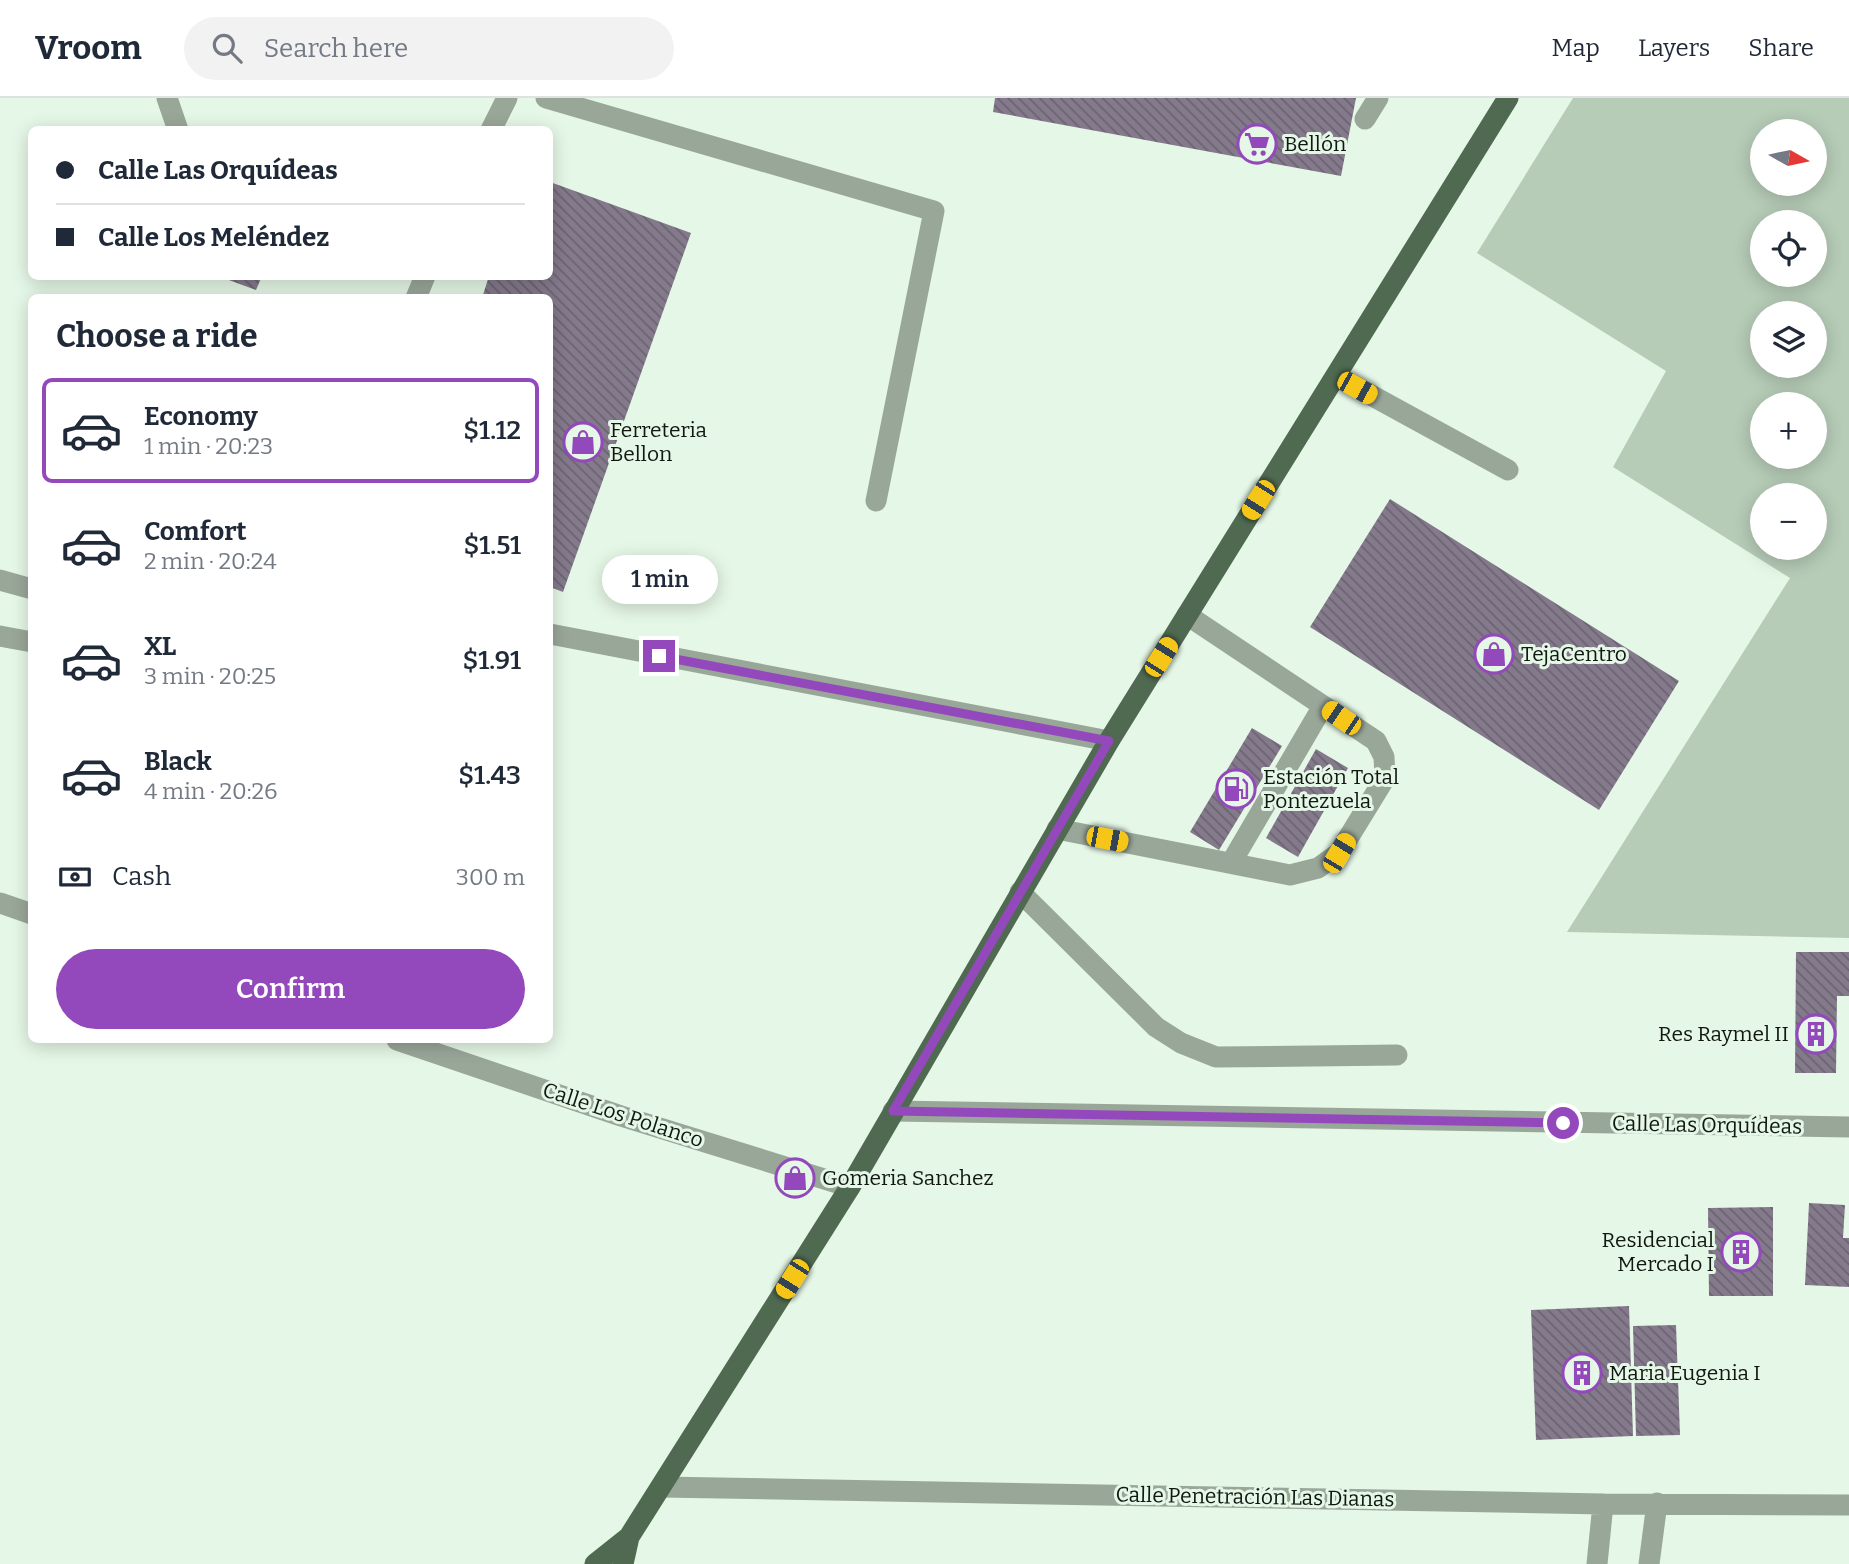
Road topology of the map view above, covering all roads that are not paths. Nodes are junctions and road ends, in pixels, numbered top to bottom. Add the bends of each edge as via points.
1 (167, 98) edge
2 (507, 98) edge
3 (546, 98) edge
4 (1378, 98) edge
5 (1508, 98) edge
6 (1365, 120) dead end
7 (177, 126) edge
8 (493, 126) edge
9 (1336, 376) junction
10 (1508, 470) dead end
11 (876, 501) dead end
12 (0, 580) edge
13 (28, 588) edge
14 (1187, 615) junction
15 (553, 635) edge
16 (0, 636) edge
17 (28, 641) edge
18 (1323, 706) junction
19 (1109, 741) junction
20 (1057, 829) junction
21 (1231, 863) junction
22 (1020, 892) junction
23 (0, 903) edge
24 (28, 913) edge
25 (406, 1043) edge
26 (1397, 1055) dead end
27 (893, 1111) junction
28 (1849, 1127) edge
29 (849, 1187) junction
30 (661, 1487) junction
31 (1657, 1503) junction
32 (1603, 1504) junction
33 (1849, 1505) edge
34 (629, 1537) junction
35 (596, 1564) edge
36 (623, 1564) edge
37 (1597, 1564) edge
38 (1649, 1564) edge

1 - 7 street
2 - 8 street
3 - 11 street via 934,211
4 - 6 street
5 - 9 main road
9 - 10 street
9 - 14 main road
12 - 13 street
14 - 18 street
14 - 19 main road
15 - 19 street
16 - 17 street
18 - 21 street
18 - 21 street via 1376,741 1384,757 1385,778 1339,853 1318,868 1290,875
19 - 20 main road
20 - 21 street
20 - 22 main road
22 - 26 street via 1156,1027 1181,1043 1216,1057
22 - 27 main road
23 - 24 street
25 - 29 street, Calle Los Polanco
27 - 28 street, Calle Las Orquídeas
27 - 29 main road
29 - 30 main road
30 - 32 street, Calle Penetración Las Dianas
30 - 34 main road
31 - 32 street, Calle Penetración Las Dianas
31 - 33 street, Calle Penetración Las Dianas
31 - 38 street
32 - 37 street
34 - 35 main road
34 - 36 main road

